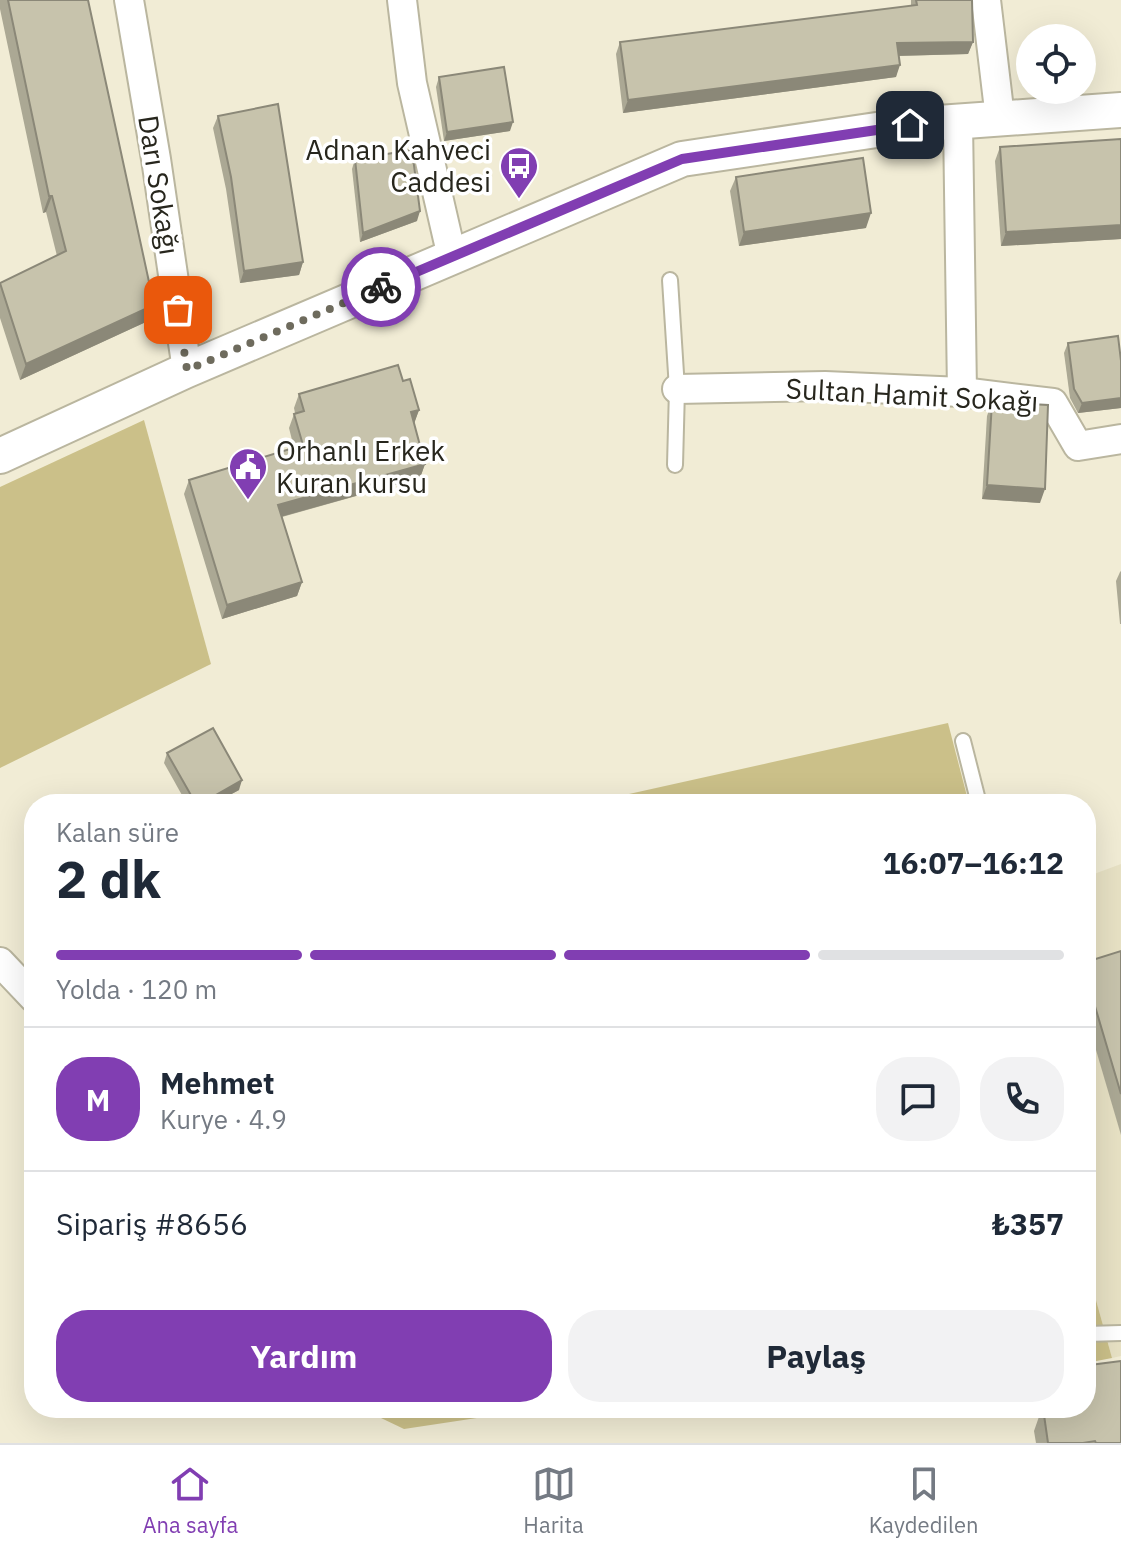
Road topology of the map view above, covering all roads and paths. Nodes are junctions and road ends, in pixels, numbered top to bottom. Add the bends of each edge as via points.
1 (129, 0) edge
2 (402, 0) edge
3 (986, 0) edge
4 (1121, 110) edge
5 (1000, 118) junction
6 (958, 122) junction
7 (452, 257) junction
8 (670, 280) dead end
9 (187, 370) junction
10 (677, 389) junction
11 (962, 392) junction
12 (1121, 439) edge
13 (2, 447) edge
14 (675, 465) dead end
15 (963, 741) dead end
16 (976, 794) edge
17 (0, 962) edge
18 (24, 987) edge
19 (1121, 1333) edge
20 (1096, 1334) edge

1 - 9 street, Darı Sokağı
2 - 7 street via 412,83
3 - 5 street
4 - 5 street
5 - 6 street
6 - 7 street via 682,159
6 - 11 street
7 - 9 street
8 - 10 lane
9 - 13 street
10 - 11 street, Sultan Hamit Sokağı via 825,386
10 - 14 lane
11 - 12 street, Sultan Hamit Sokağı via 1053,403 1078,446
15 - 16 lane
17 - 18 street
19 - 20 lane

